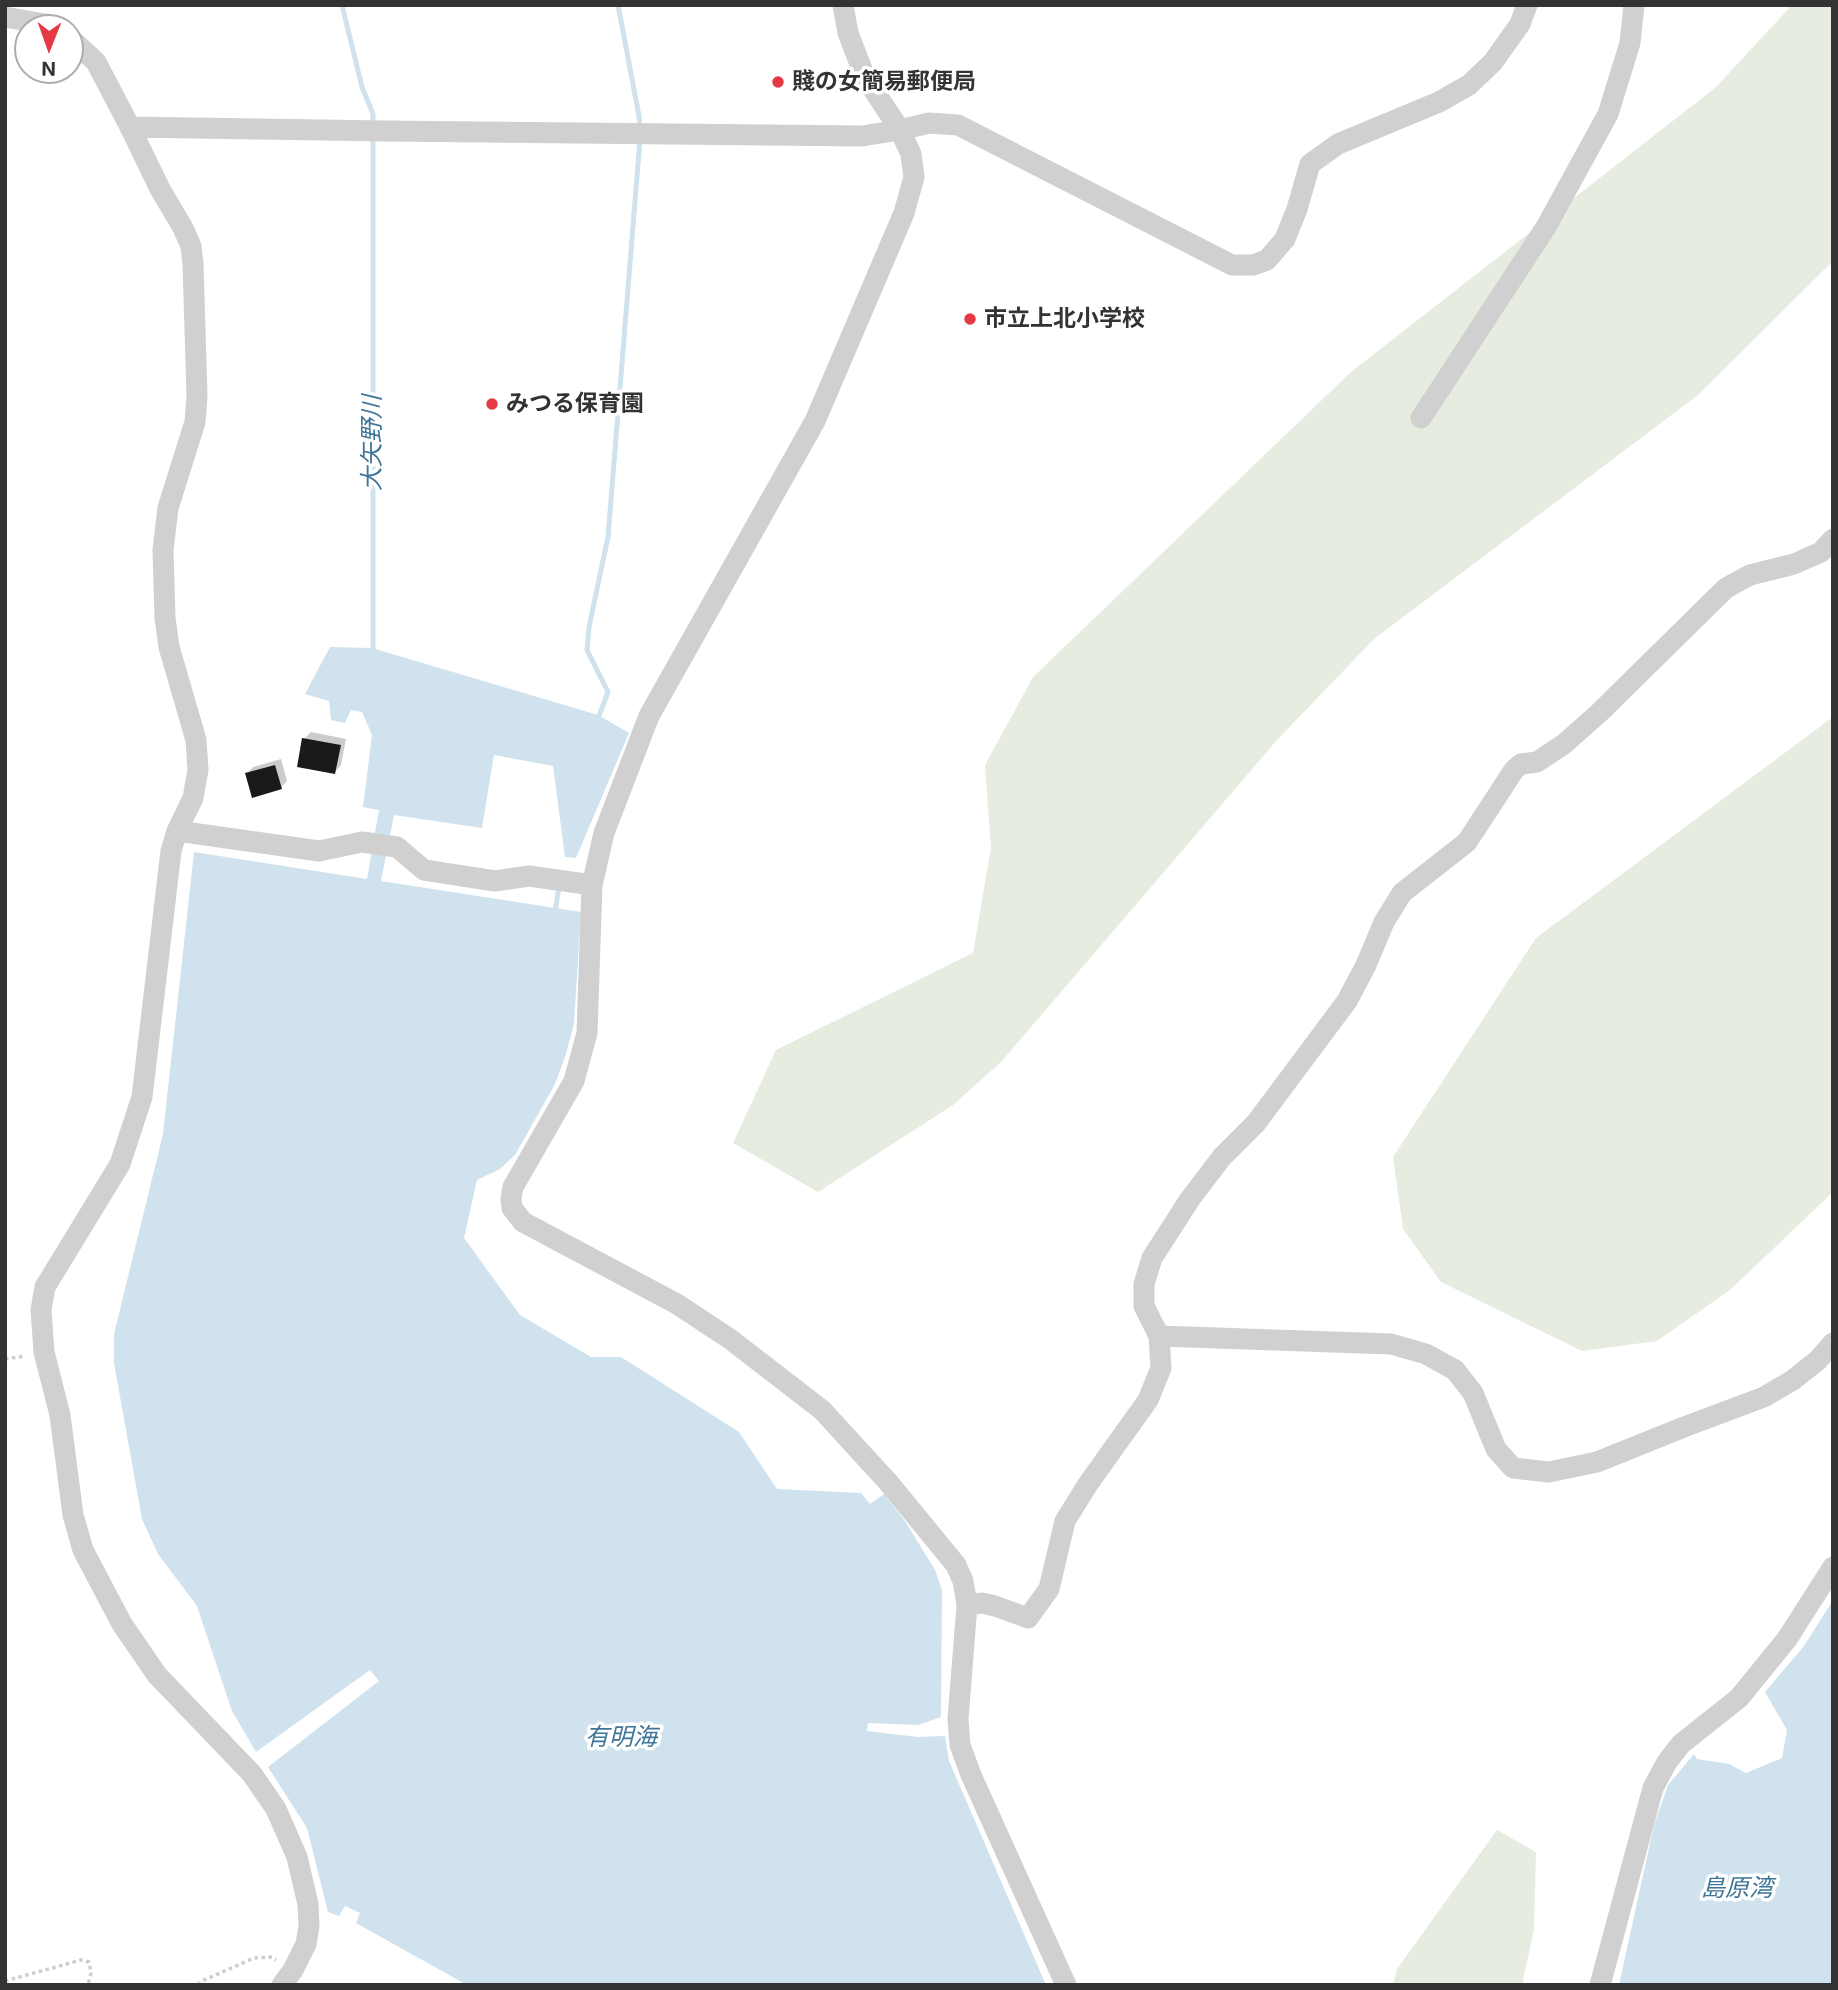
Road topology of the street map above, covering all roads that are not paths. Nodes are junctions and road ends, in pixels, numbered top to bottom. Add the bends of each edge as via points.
1 (843, 5) edge
2 (1527, 5) edge
3 (1634, 5) edge
4 (84, 51) edge
5 (130, 127) junction
6 (900, 130) junction
7 (1421, 418) dead end
8 (1833, 539) edge
9 (177, 831) junction
10 (592, 885) junction
11 (1159, 1336) junction
12 (1833, 1343) edge
13 (1833, 1567) edge
14 (967, 1605) junction
15 (288, 1977) edge
16 (1066, 1985) edge
17 (1600, 1985) edge

1 - 6 street via 848,33 866,77
2 - 6 street via 1520,24 1493,62 1469,85 1338,144 1310,164 1285,239 1267,260 1253,265 1232,265 958,125 929,123
3 - 7 street via 1630,43 1608,114 1546,227
4 - 5 street via 96,62
5 - 6 street via 862,135
5 - 9 street via 183,228 193,264 195,422 168,509 163,550 169,647 196,740 198,770 194,798
6 - 10 street via 911,154 914,177 904,213 815,421 649,716 604,833
8 - 11 street via 1821,552 1750,575 1726,588 1564,744 1514,770 1467,842 1402,893 1347,1001 1256,1123 1190,1199 1152,1258 1144,1284 1144,1306
9 - 10 street via 319,851 362,842 397,847 424,870 495,881 529,876
9 - 15 street via 142,1097 120,1164 45,1287 41,1310 44,1352 60,1415 73,1515 83,1550 122,1624 157,1675 252,1774 276,1809 298,1857 309,1926 306,1944
10 - 14 street via 587,1033 575,1081 513,1186 512,1208 523,1222 677,1304 822,1410 956,1565
11 - 12 street via 1391,1345 1426,1354 1455,1370 1473,1393 1496,1449 1513,1468 1549,1472 1597,1462 1764,1397 1793,1380
11 - 14 street via 1161,1368 1148,1400 1065,1521 1049,1589 1031,1616 1024,1618 982,1603
13 - 17 street via 1787,1639 1739,1698 1681,1744 1667,1762 1653,1788
14 - 16 street via 960,1745

